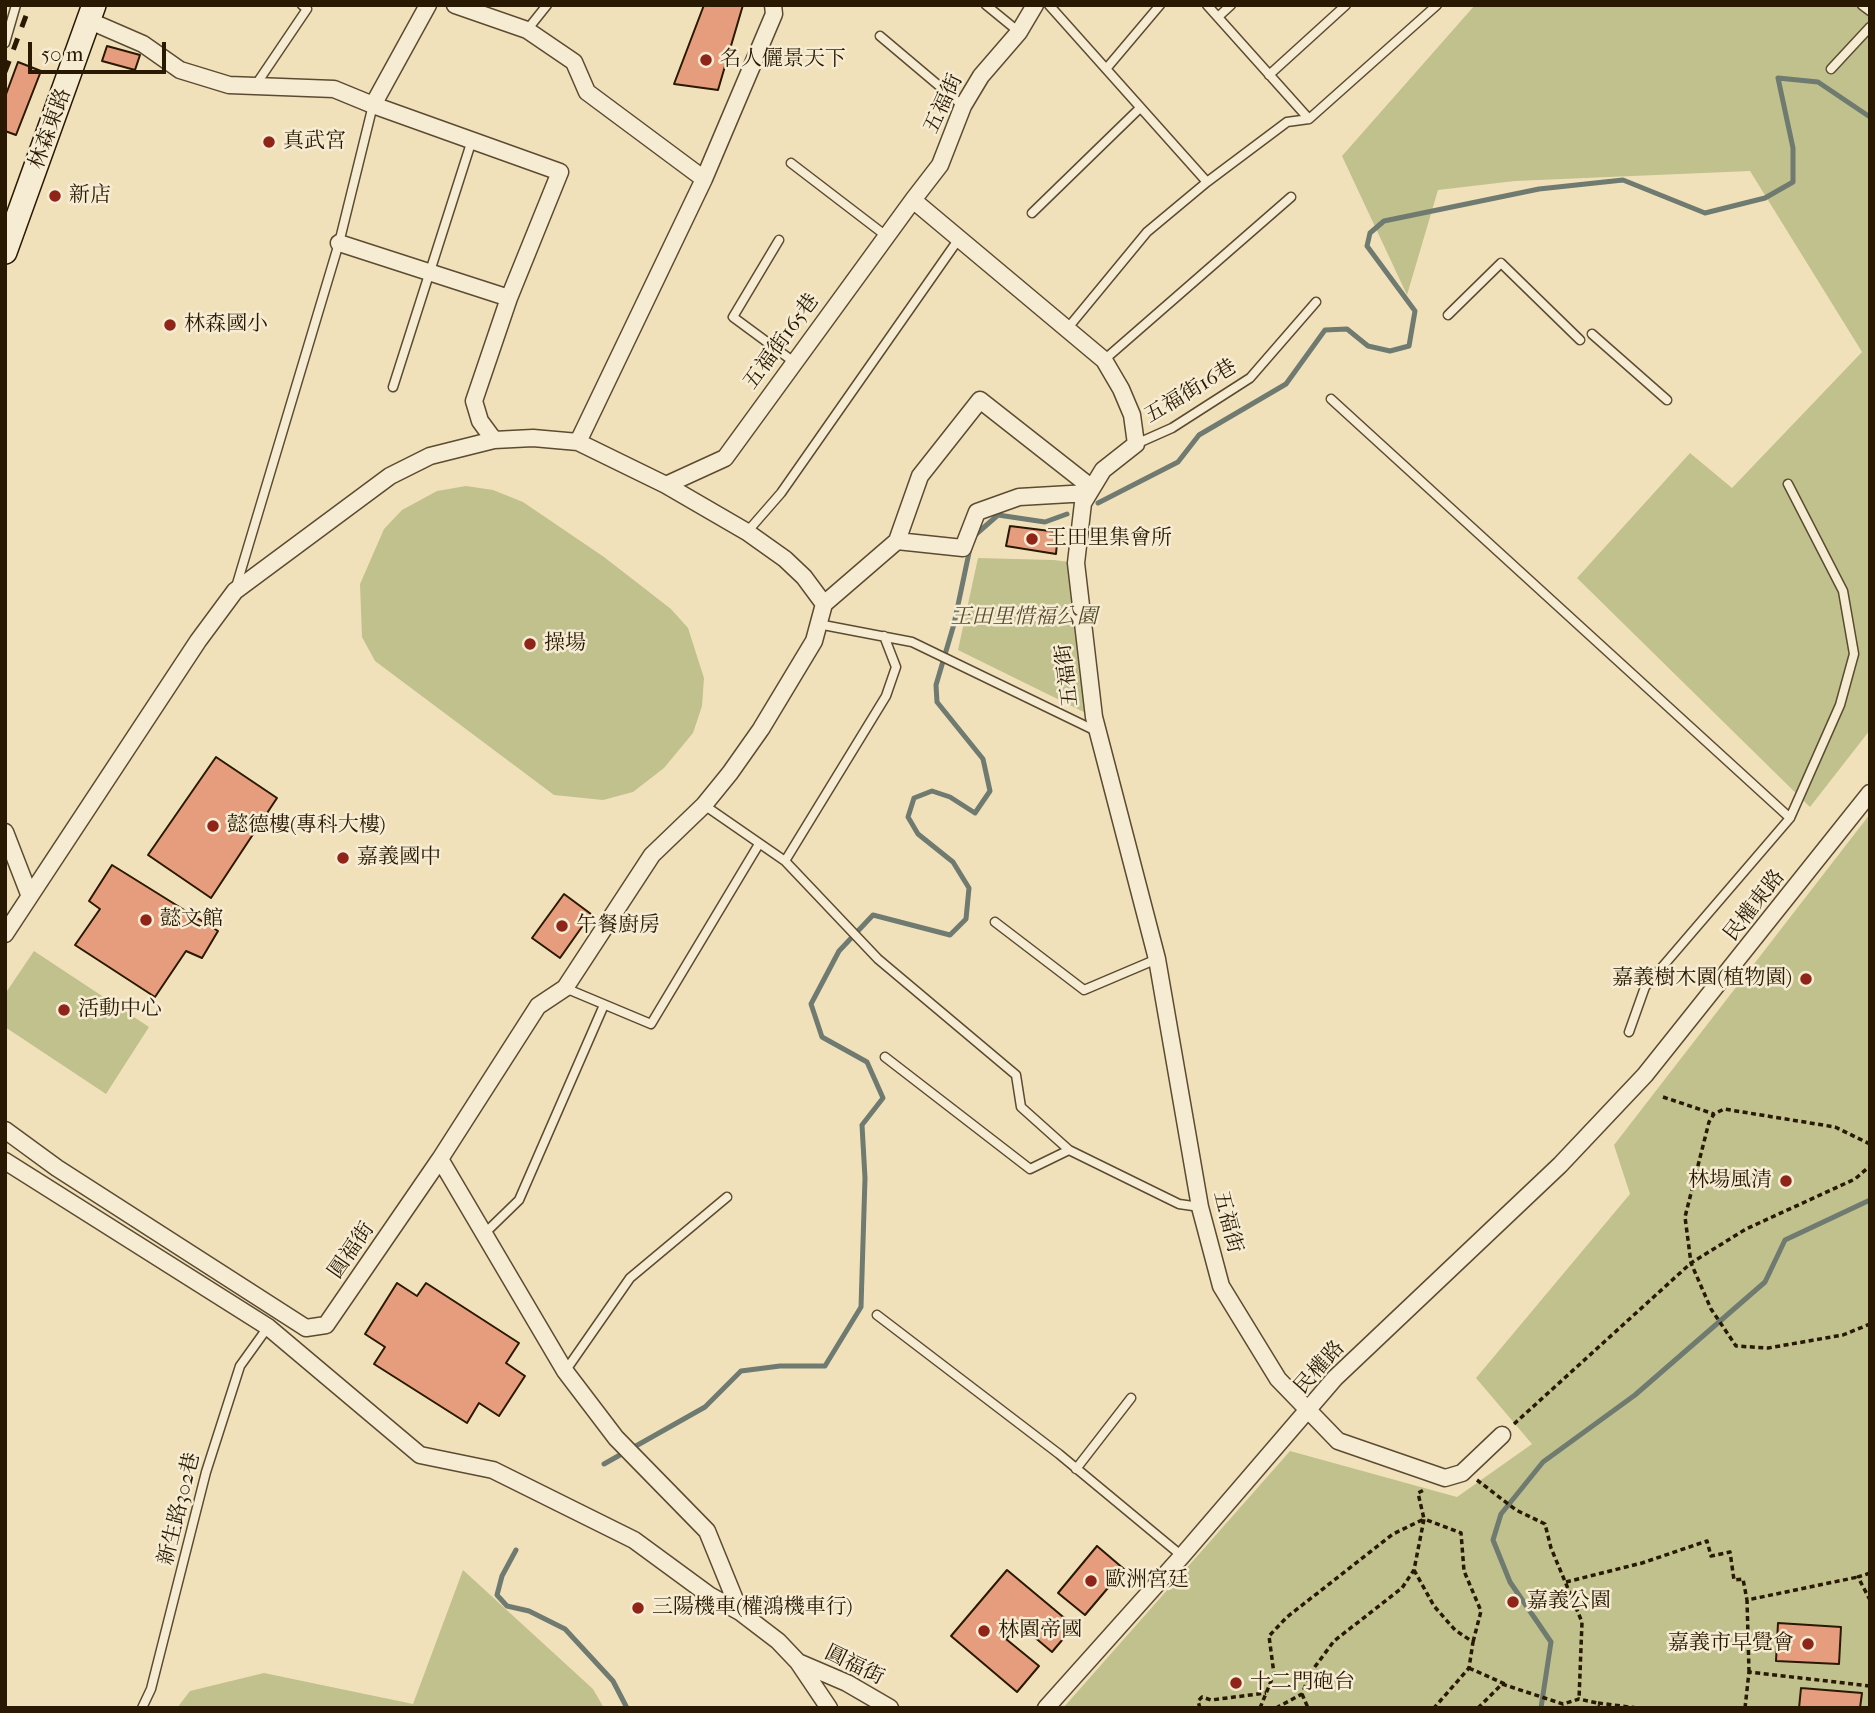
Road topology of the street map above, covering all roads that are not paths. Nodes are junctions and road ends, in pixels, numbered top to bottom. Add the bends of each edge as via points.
1 (16, 5) edge
2 (302, 5) edge
3 (428, 5) edge
4 (547, 5) edge
5 (986, 5) edge
6 (1035, 5) edge
7 (1049, 5) edge
8 (1160, 5) edge
9 (1207, 5) edge
10 (1231, 5) edge
11 (1346, 5) edge
12 (1437, 5) edge
13 (1862, 5) edge
14 (456, 6) edge
15 (776, 8) edge
16 (1870, 11) edge
17 (92, 13) edge
18 (1217, 17) junction
19 (1870, 27) edge
20 (527, 30) junction
21 (1019, 32) junction
22 (880, 36) dead end
23 (5, 43) edge
24 (1106, 68) junction
25 (1831, 69) dead end
26 (1269, 75) junction
27 (255, 86) junction
28 (373, 105) junction
29 (963, 106) junction
30 (1140, 108) junction
31 (1309, 119) junction
32 (472, 140) junction
33 (791, 163) dead end
34 (704, 179) junction
35 (1207, 182) junction
36 (1291, 197) dead end
37 (913, 200) junction
38 (1032, 213) dead end
39 (885, 235) junction
40 (779, 240) dead end
41 (958, 240) junction
42 (339, 243) junction
43 (5, 252) edge
44 (431, 273) junction
45 (509, 299) junction
46 (1316, 302) dead end
47 (1448, 315) dead end
48 (1065, 331) junction
49 (1592, 334) dead end
50 (1580, 340) dead end
51 (1104, 360) junction
52 (794, 362) junction
53 (393, 387) dead end
54 (1331, 399) dead end
55 (1667, 400) dead end
56 (494, 440) junction
57 (578, 442) junction
58 (1136, 444) junction
59 (1788, 484) dead end
60 (666, 485) junction
61 (1090, 491) junction
62 (747, 532) junction
63 (897, 541) junction
64 (235, 591) junction
65 (824, 604) junction
66 (818, 624) junction
67 (884, 636) junction
68 (1098, 733) junction
69 (1870, 793) edge
70 (704, 805) junction
71 (1790, 818) junction
72 (7, 839) edge
73 (759, 844) junction
74 (785, 861) junction
75 (29, 894) junction
76 (995, 922) dead end
77 (5, 934) edge
78 (1157, 959) junction
79 (565, 988) junction
80 (604, 1004) junction
81 (1629, 1032) dead end
82 (886, 1057) dead end
83 (1645, 1075) joint
84 (5, 1130) edge
85 (1069, 1150) junction
86 (440, 1159) junction
87 (5, 1161) edge
88 (727, 1197) dead end
89 (1200, 1207) junction
90 (485, 1234) junction
91 (877, 1315) dead end
92 (268, 1327) junction
93 (565, 1371) junction
94 (1131, 1398) dead end
95 (1308, 1412) junction
96 (1502, 1435) road end
97 (1076, 1469) junction
98 (1182, 1556) junction
99 (740, 1612) junction
100 (798, 1662) junction
101 (142, 1708) edge
102 (829, 1708) edge
103 (890, 1708) edge
104 (1046, 1708) edge

1 - 23 lane
2 - 27 lane via 307,9
3 - 28 street
4 - 20 lane
5 - 21 lane
6 - 21 street, 五福街
7 - 24 lane
8 - 24 lane
9 - 18 lane
10 - 18 lane
11 - 26 lane
12 - 31 lane
13 - 16 lane
14 - 20 street
15 - 34 street
17 - 27 street via 180,70 229,85
17 - 43 main road, 林森東路
18 - 26 lane
19 - 25 lane
20 - 34 street via 574,62 587,92
21 - 29 street, 五福街 via 981,76
22 - 29 lane
24 - 30 lane
26 - 31 lane
27 - 28 street via 334,89
28 - 32 street
28 - 42 lane
29 - 37 street, 五福街 via 940,165
30 - 35 lane
30 - 38 lane
31 - 35 lane via 1287,122
32 - 44 lane
32 - 45 street via 560,172
33 - 39 lane
34 - 57 street
35 - 48 lane via 1147,232
36 - 51 lane
37 - 39 street, 五福街165巷
37 - 41 street
39 - 52 street, 五福街165巷
40 - 52 lane via 733,317
41 - 48 street
41 - 62 lane via 781,493
42 - 44 street
42 - 64 lane
44 - 45 street
44 - 53 lane
45 - 56 street via 474,401 480,421
46 - 58 lane, 五福街16巷 via 1250,378 1172,428
47 - 50 lane via 1501,263
48 - 51 street
49 - 55 lane
51 - 58 street via 1132,415
52 - 60 street, 五福街165巷 via 725,458
54 - 71 lane
56 - 57 street
56 - 64 street via 430,456 390,476
57 - 60 street
58 - 61 street, 五福街 via 1103,470
59 - 71 lane via 1843,591 1854,654 1840,705
60 - 62 street
61 - 63 street via 1019,497 977,512 963,548
61 - 63 street via 980,400 920,476
61 - 68 street, 五福街 via 1083,503 1076,564
62 - 65 street via 785,559
63 - 65 street
64 - 75 street
65 - 66 street
66 - 67 lane
66 - 70 street via 814,641 761,729
67 - 68 lane via 912,642
67 - 74 lane via 896,667 886,695
68 - 78 street, 五福街
69 - 83 street, 民權東路
70 - 73 lane
70 - 79 street via 652,855
71 - 81 lane via 1646,987
72 - 75 street
73 - 74 lane
73 - 80 lane via 651,1024
74 - 85 lane via 861,941 1016,1075 1021,1107
75 - 77 street
76 - 78 lane via 1084,989
78 - 89 street, 五福街
79 - 80 lane
79 - 86 street, 圓福街 via 538,1006
80 - 90 lane via 519,1200
82 - 85 lane via 1030,1169
83 - 95 street, 民權路 via 1560,1165 1335,1378
84 - 86 street, 圓福街 via 306,1328 326,1325
85 - 89 lane via 1179,1204
86 - 90 street
87 - 92 street, 圓福街
88 - 93 lane via 630,1278
89 - 95 street, 五福街 via 1221,1286 1278,1380
90 - 93 street
91 - 97 lane
92 - 99 street, 圓福街 via 420,1455 493,1470 539,1492 634,1540
92 - 101 lane, 新生路302巷 via 240,1366
93 - 99 street via 616,1438 707,1531
94 - 97 lane
95 - 96 street, 五福街 via 1338,1440 1445,1478 1462,1472
95 - 98 street, 民權路
97 - 98 lane
98 - 104 street, 民權路
99 - 100 street, 圓福街
100 - 102 street, 圓福街
100 - 103 street, 圓福街

